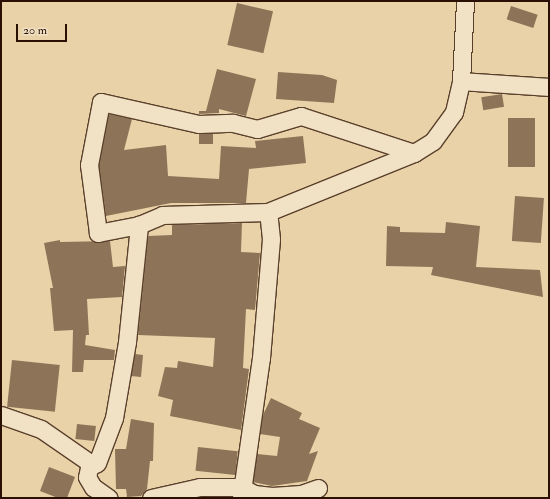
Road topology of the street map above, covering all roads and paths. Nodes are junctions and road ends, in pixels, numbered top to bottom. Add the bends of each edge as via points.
1 (465, 1) edge
2 (461, 81) junction
3 (549, 87) edge
4 (414, 153) junction
5 (268, 212) junction
6 (138, 225) junction
7 (1, 415) edge
8 (90, 463) junction
9 (318, 488) dead end
10 (241, 493) edge
11 (109, 498) edge
12 (151, 498) edge

1 - 2 street
2 - 3 street
2 - 4 street via 454,112 433,141
4 - 5 street
4 - 6 street via 301,116 257,129 233,122 199,124 101,102 89,165 98,233
5 - 6 street via 162,215
5 - 10 street via 271,239 261,358
6 - 8 street via 127,342 114,418 98,461 95,465
7 - 8 street via 41,429
8 - 11 street via 87,478 92,487
9 - 10 street via 301,494 272,496
10 - 12 street via 200,487

